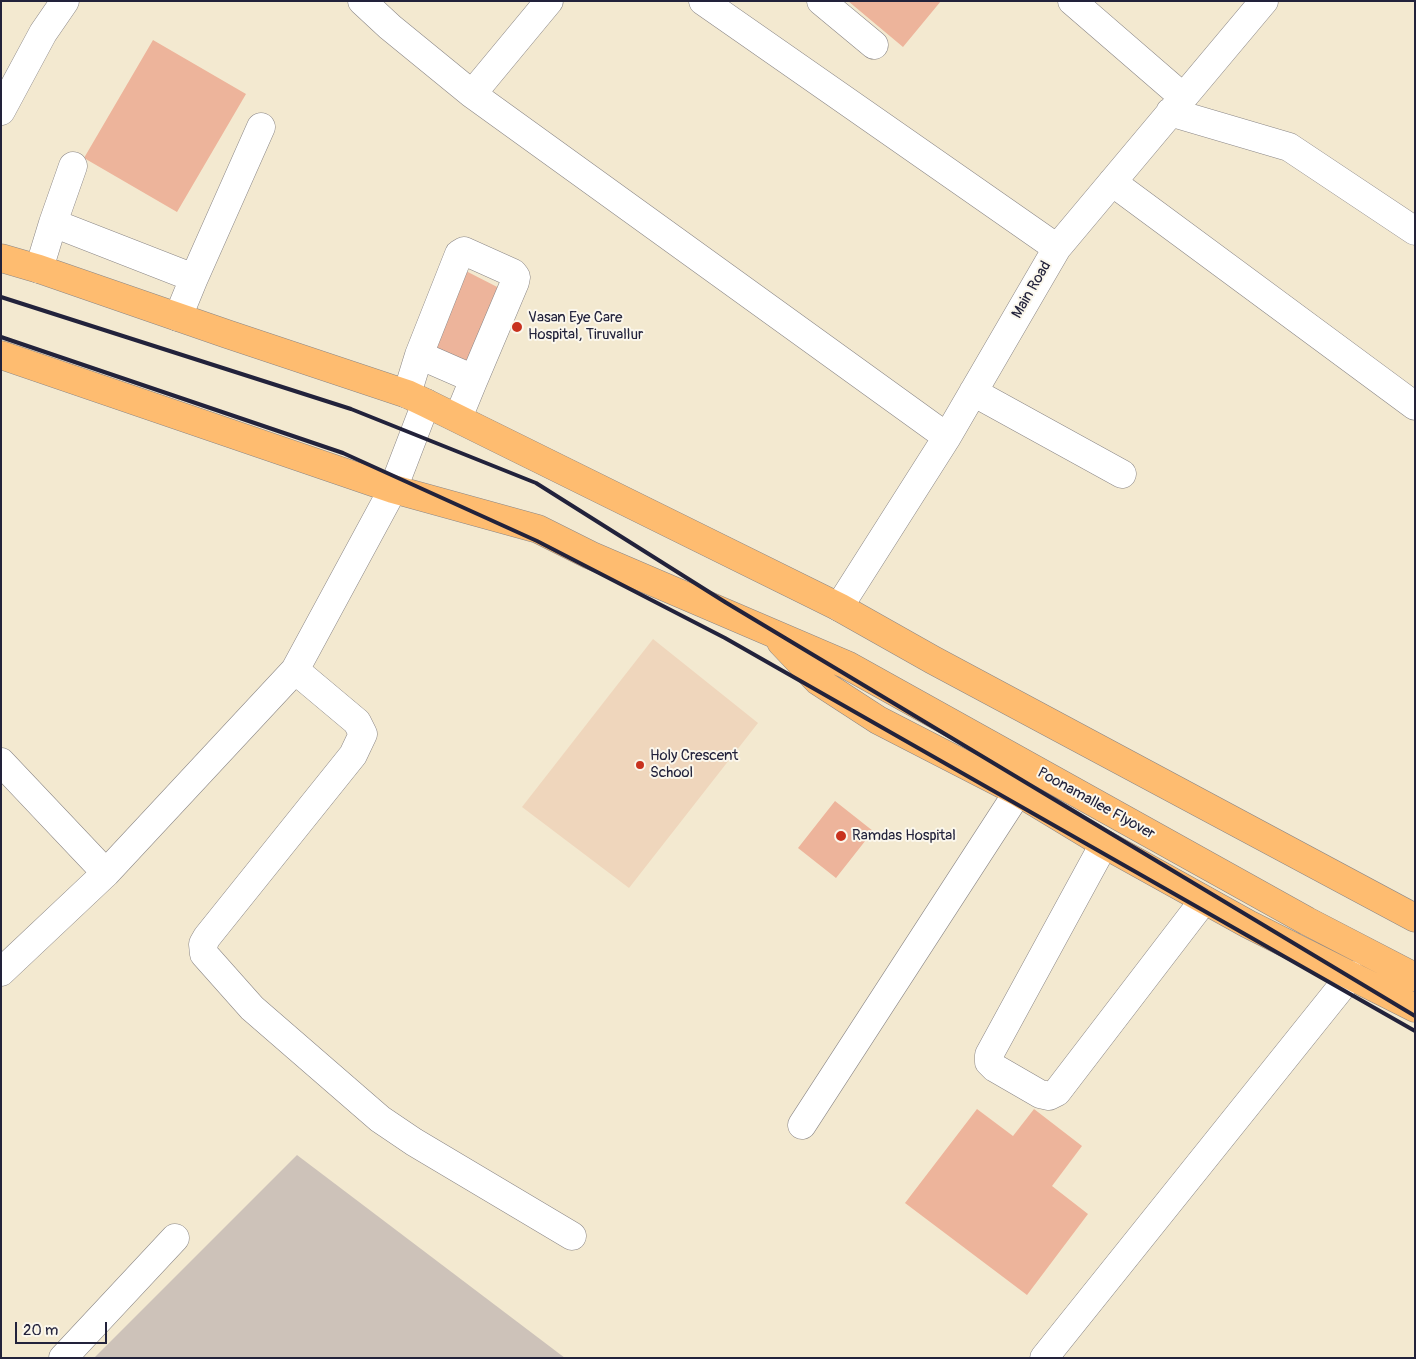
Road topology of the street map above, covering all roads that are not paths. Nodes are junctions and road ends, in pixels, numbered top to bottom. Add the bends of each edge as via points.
1 (65, 1) edge
2 (549, 1) edge
3 (821, 1) edge
4 (1072, 1) edge
5 (371, 4) edge
6 (716, 5) edge
7 (1254, 5) edge
8 (874, 45) dead end
9 (472, 94) junction
10 (1177, 105) junction
11 (1, 111) edge
12 (261, 127) dead end
13 (73, 166) dead end
14 (1112, 182) junction
15 (52, 223) junction
16 (1415, 231) edge
17 (1057, 248) junction
18 (1, 258) edge
19 (39, 269) junction
20 (194, 278) junction
21 (178, 317) junction
22 (1, 355) edge
23 (419, 355) junction
24 (474, 379) junction
25 (972, 392) junction
26 (417, 398) junction
27 (1415, 406) edge
28 (458, 418) junction
29 (947, 437) junction
30 (1122, 474) dead end
31 (393, 488) junction
32 (839, 608) junction
33 (774, 635) junction
34 (295, 670) junction
35 (1, 762) edge
36 (1018, 792) junction
37 (1104, 844) junction
38 (106, 873) junction
39 (1204, 900) junction
40 (1415, 918) edge
41 (1, 972) edge
42 (1351, 975) junction
43 (1415, 977) edge
44 (1415, 1008) edge
45 (802, 1125) dead end
46 (572, 1236) dead end
47 (175, 1238) dead end
48 (62, 1358) edge
49 (1044, 1358) edge

1 - 11 street via 43,33
2 - 9 street
3 - 8 street
4 - 10 street
5 - 9 street
6 - 17 street
7 - 10 street, Main Road
9 - 29 street
10 - 14 street, Main Road
10 - 16 street via 1289,147
12 - 20 street
13 - 15 street
14 - 17 street, Main Road
14 - 27 street
15 - 19 street
15 - 20 street
17 - 25 street, Main Road
18 - 19 main road
19 - 21 main road
20 - 21 street
21 - 26 main road
22 - 31 main road, Poonamallee Flyover
23 - 24 street
23 - 24 street via 456,260 464,251 516,277
23 - 26 street
24 - 28 street
25 - 29 street, Main Road
25 - 30 street
26 - 28 main road
26 - 31 street
28 - 32 main road
29 - 32 street, Main Road
31 - 33 main road, Poonamallee Flyover via 538,529
31 - 34 street
32 - 40 main road
33 - 36 main road via 818,681 878,720
33 - 43 main road, Poonamallee Flyover via 847,665 1307,921
34 - 38 street
34 - 46 street via 357,722 363,734 353,755 207,937 203,944 204,954 252,1008 380,1119
35 - 38 street
36 - 37 main road
36 - 45 street
37 - 39 main road
37 - 39 street via 989,1055 989,1062 994,1068 1040,1094 1049,1096 1057,1092
38 - 41 street
39 - 42 main road
42 - 44 main road
42 - 49 street
47 - 48 street

